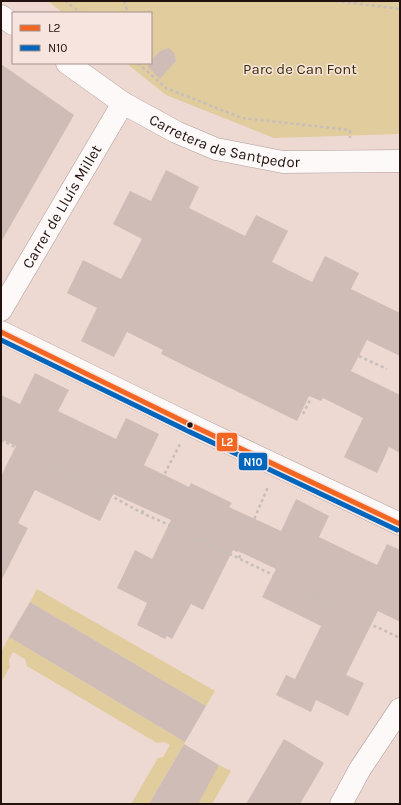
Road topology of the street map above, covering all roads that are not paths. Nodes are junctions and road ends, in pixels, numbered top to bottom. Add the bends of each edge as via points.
1 (1, 16) edge
2 (12, 23) edge
3 (68, 64) edge
4 (123, 103) junction
5 (400, 161) edge
6 (1, 310) edge
7 (1, 332) edge
8 (400, 524) edge
9 (400, 709) edge
10 (341, 804) edge

1 - 2 street
3 - 4 street, Carretera de Santpedor
4 - 5 street, Carretera de Santpedor via 176,132 216,149 283,162
4 - 6 street, Carrer de Lluís Millet
7 - 8 street
9 - 10 street

